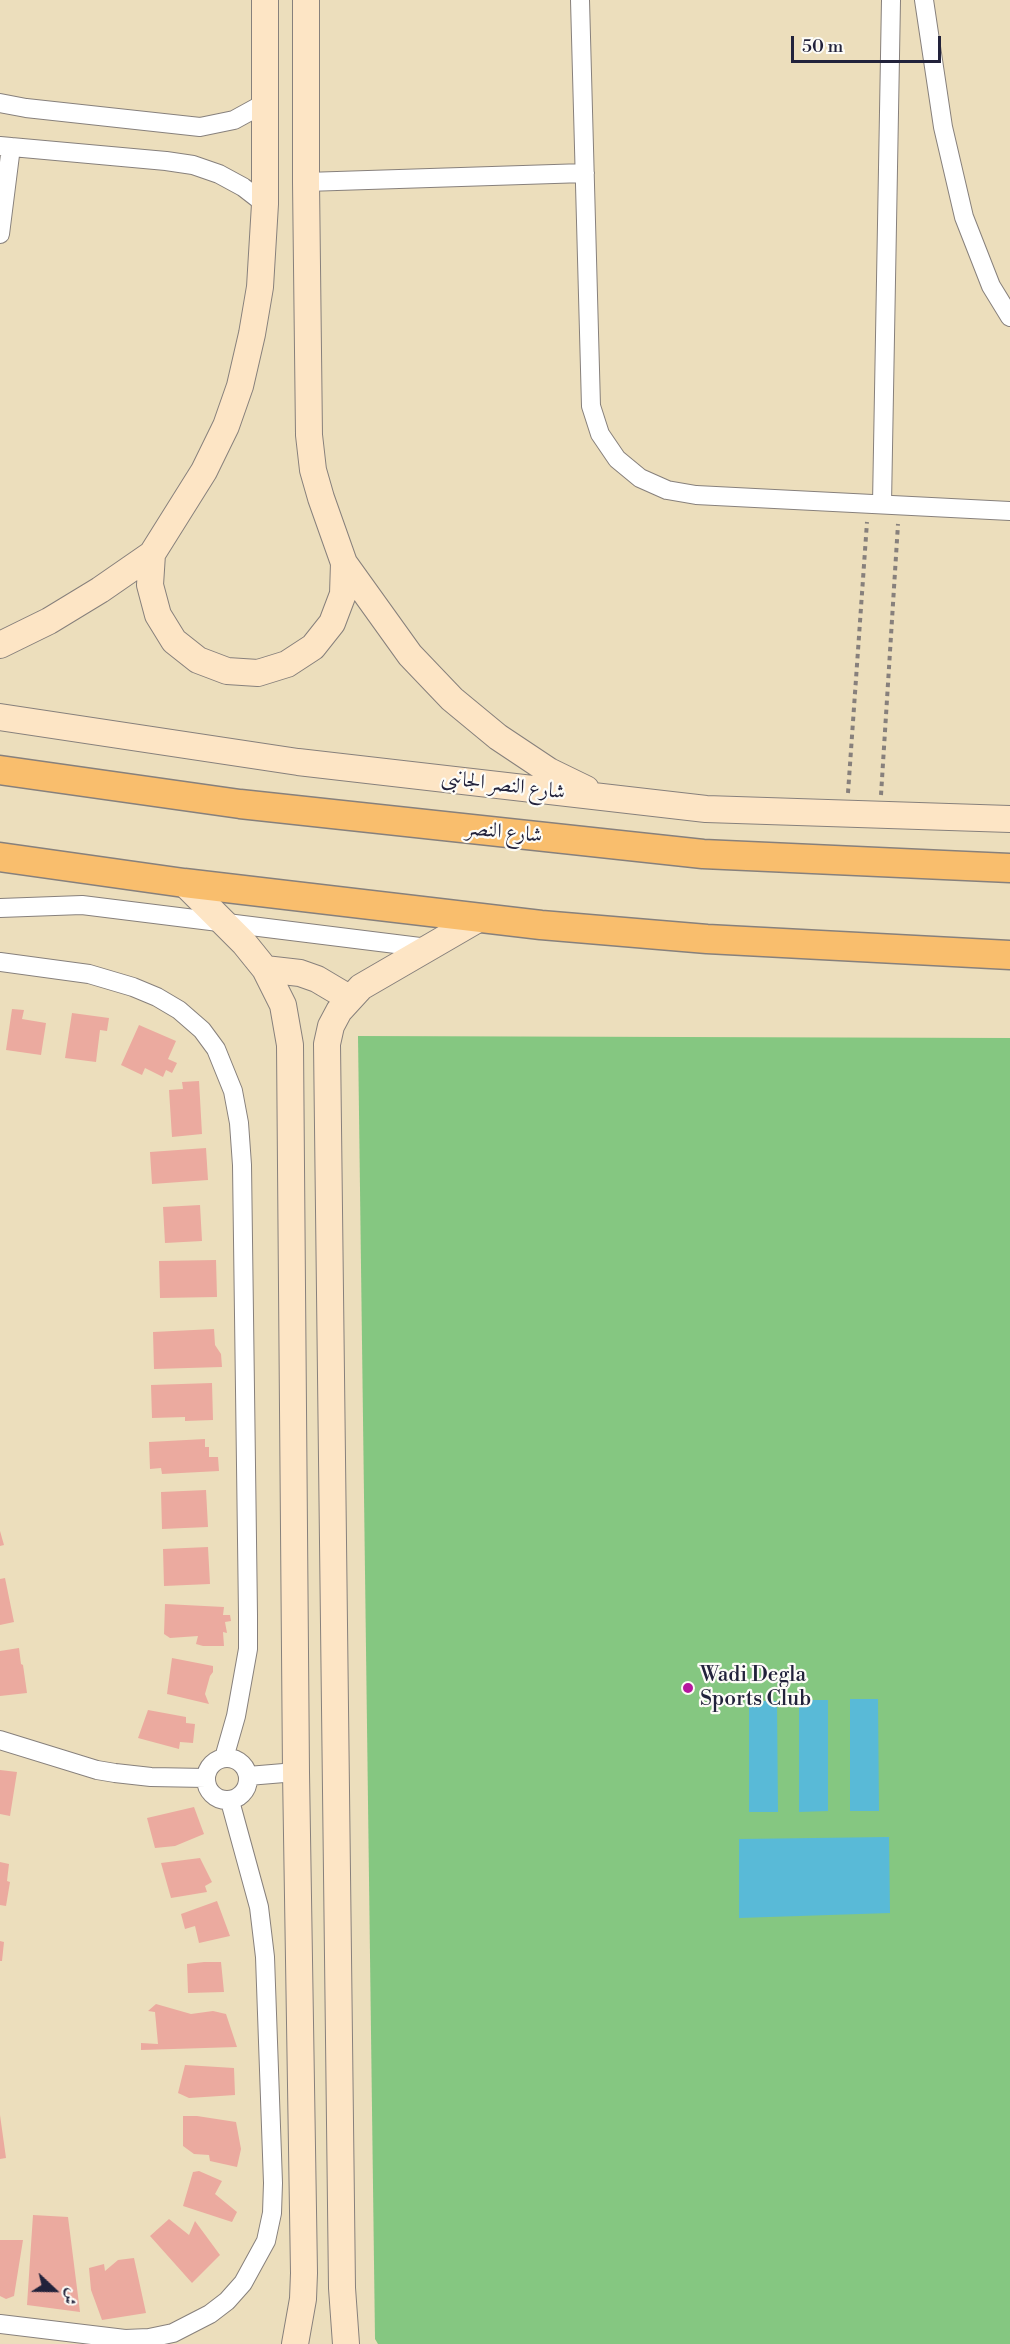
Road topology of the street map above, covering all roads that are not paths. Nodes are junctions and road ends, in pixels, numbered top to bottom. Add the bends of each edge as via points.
1 (265, 0) edge
2 (306, 0) edge
3 (580, 0) edge
4 (891, 0) edge
5 (924, 0) edge
6 (0, 103) edge
7 (265, 103) junction
8 (6, 147) edge
9 (585, 173) junction
10 (306, 182) junction
11 (265, 204) junction
12 (0, 234) edge
13 (1010, 317) edge
14 (883, 504) junction
15 (1010, 511) edge
16 (152, 554) junction
17 (344, 563) junction
18 (0, 645) edge
19 (0, 717) edge
20 (0, 770) edge
21 (603, 797) junction
22 (1010, 819) edge
23 (0, 857) edge
24 (1010, 868) edge
25 (184, 883) junction
26 (0, 908) edge
27 (480, 918) junction
28 (222, 921) junction
29 (428, 948) junction
30 (1010, 955) edge
31 (0, 962) edge
32 (265, 969) junction
33 (349, 998) junction
34 (0, 1740) edge
35 (224, 1758) junction
36 (296, 1772) junction
37 (248, 1776) junction
38 (206, 1778) junction
39 (230, 1801) junction
40 (0, 2324) edge
41 (295, 2344) edge
42 (346, 2344) edge

1 - 7 street
2 - 10 street
3 - 9 street
4 - 14 street
5 - 13 street via 943,127 964,217 991,286
6 - 7 street via 200,127 234,120
7 - 11 street
8 - 11 street via 193,165 227,178
8 - 12 street
9 - 10 street
9 - 14 street via 591,406 600,434 617,459 640,478 667,490 696,495
10 - 17 street via 309,435 313,470
11 - 16 street via 260,287 240,386 204,471
14 - 15 street
16 - 17 street via 150,585 158,615 174,641 198,660 227,671 258,673 287,664 313,647 332,623 343,594
16 - 18 street via 49,621
17 - 21 street via 410,655 452,699 498,738 549,771
19 - 21 street, شارع النصر الجانبى via 298,762
20 - 24 main road, شارع النصر via 240,804 703,854
21 - 22 street, شارع النصر الجانبى via 706,808
23 - 25 main road
25 - 27 main road
25 - 28 street
26 - 28 street via 82,904
27 - 29 street
27 - 30 main road via 707,939
28 - 29 street
28 - 32 street
29 - 33 street via 360,987
31 - 35 street via 89,974 157,997 202,1030 216,1049 233,1091 242,1165 249,1615 248,1649
32 - 33 street via 316,979
32 - 36 street via 283,1005 290,1045
33 - 42 street via 331,1026 327,1044 342,2288
34 - 38 street via 97,1770 151,1777
35 - 37 street via 237,1760
35 - 38 street via 212,1764
36 - 37 street
36 - 41 street via 304,2273
37 - 39 street via 246,1789
38 - 39 street via 213,1795
39 - 40 street via 259,1907 266,1957 273,2183 266,2241 243,2283 227,2301 173,2332 125,2339

